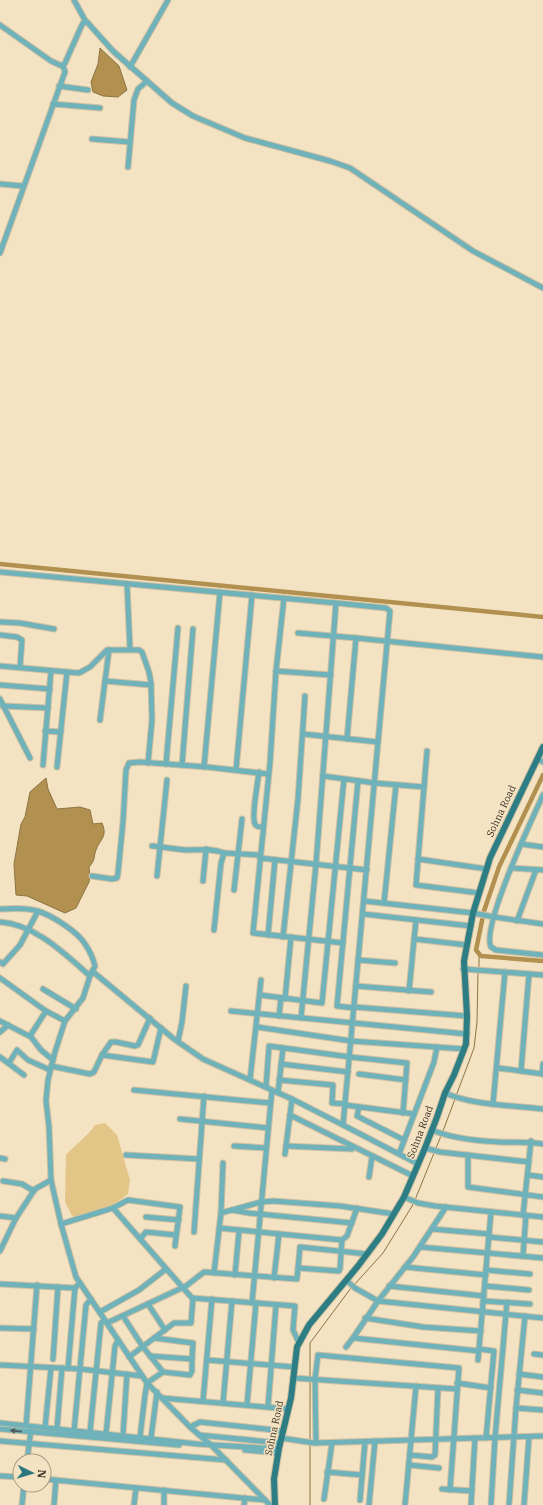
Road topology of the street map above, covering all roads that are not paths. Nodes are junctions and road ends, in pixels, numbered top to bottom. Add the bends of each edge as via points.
1 (74, 0) edge
2 (168, 0) edge
3 (86, 22) junction
4 (0, 25) edge
5 (63, 65) junction
6 (130, 67) junction
7 (147, 80) junction
8 (59, 86) junction
9 (88, 90) dead end
10 (53, 104) junction
11 (100, 108) dead end
12 (92, 139) dead end
13 (130, 142) junction
14 (128, 167) dead end
15 (0, 184) edge
16 (23, 186) junction
17 (0, 253) edge
18 (543, 288) edge
19 (0, 572) edge
20 (127, 584) junction
21 (220, 592) junction
22 (252, 595) junction
23 (284, 598) junction
24 (336, 603) junction
25 (0, 622) edge
26 (178, 628) dead end
27 (54, 629) dead end
28 (193, 629) dead end
29 (298, 633) dead end
30 (0, 635) edge
31 (334, 636) junction
32 (356, 638) junction
33 (388, 642) junction
34 (130, 649) junction
35 (109, 650) junction
36 (543, 657) edge
37 (0, 666) edge
38 (20, 667) junction
39 (52, 671) junction
40 (276, 671) junction
41 (67, 672) junction
42 (331, 675) junction
43 (105, 681) junction
44 (0, 685) edge
45 (151, 685) junction
46 (50, 689) junction
47 (305, 696) dead end
48 (0, 699) edge
49 (4, 706) junction
50 (48, 708) junction
51 (100, 720) dead end
52 (46, 731) junction
53 (61, 732) junction
54 (303, 734) junction
55 (326, 737) junction
56 (347, 739) junction
57 (378, 742) junction
58 (543, 747) edge
59 (427, 751) dead end
60 (30, 758) dead end
61 (540, 761) edge
62 (148, 763) junction
63 (166, 764) junction
64 (43, 765) dead end
65 (182, 765) junction
66 (57, 767) dead end
67 (204, 767) junction
68 (236, 770) junction
69 (259, 772) junction
70 (268, 774) junction
71 (323, 776) junction
72 (167, 780) dead end
73 (344, 780) junction
74 (358, 781) junction
75 (374, 783) junction
76 (396, 785) junction
77 (424, 787) junction
78 (543, 795) edge
79 (242, 819) dead end
80 (263, 827) junction
81 (521, 844) junction
82 (152, 846) dead end
83 (161, 847) junction
84 (543, 847) edge
85 (206, 849) junction
86 (224, 853) junction
87 (238, 853) junction
88 (260, 856) junction
89 (418, 859) junction
90 (275, 860) junction
91 (291, 862) junction
92 (316, 864) junction
93 (335, 867) junction
94 (350, 868) junction
95 (511, 868) junction
96 (487, 869) junction
97 (367, 870) junction
98 (536, 870) junction
99 (543, 870) edge
100 (92, 876) dead end
101 (158, 876) dead end
102 (203, 881) dead end
103 (234, 890) dead end
104 (479, 893) junction
105 (364, 901) junction
106 (384, 903) junction
107 (0, 909) edge
108 (38, 911) junction
109 (473, 912) junction
110 (363, 914) junction
111 (494, 917) junction
112 (416, 920) junction
113 (517, 921) junction
114 (0, 922) edge
115 (543, 924) edge
116 (471, 926) junction
117 (28, 929) junction
118 (214, 930) dead end
119 (268, 935) junction
120 (283, 936) junction
121 (291, 937) junction
122 (308, 939) junction
123 (414, 939) junction
124 (328, 942) junction
125 (343, 943) junction
126 (467, 945) junction
127 (543, 955) edge
128 (358, 960) junction
129 (0, 962) edge
130 (395, 963) dead end
131 (463, 969) junction
132 (505, 972) junction
133 (91, 974) junction
134 (529, 974) junction
135 (543, 976) edge
136 (0, 978) edge
137 (261, 980) dead end
138 (186, 986) dead end
139 (356, 986) junction
140 (43, 989) dead end
141 (409, 990) junction
142 (431, 992) dead end
143 (260, 995) junction
144 (283, 998) junction
145 (303, 1001) junction
146 (354, 1008) junction
147 (76, 1009) junction
148 (46, 1011) junction
149 (231, 1011) dead end
150 (258, 1014) junction
151 (279, 1016) junction
152 (467, 1016) junction
153 (150, 1018) junction
154 (301, 1018) junction
155 (0, 1021) edge
156 (65, 1021) junction
157 (352, 1023) junction
158 (8, 1025) junction
159 (256, 1027) junction
160 (161, 1028) junction
161 (0, 1032) edge
162 (467, 1034) junction
163 (30, 1036) junction
164 (178, 1041) junction
165 (351, 1041) junction
166 (437, 1047) junction
167 (283, 1048) junction
168 (464, 1049) junction
169 (102, 1055) junction
170 (0, 1057) edge
171 (350, 1057) junction
172 (9, 1063) junction
173 (281, 1064) junction
174 (543, 1064) edge
175 (52, 1065) junction
176 (498, 1068) junction
177 (521, 1071) junction
178 (348, 1072) junction
179 (359, 1074) dead end
180 (542, 1074) edge
181 (24, 1075) dead end
182 (250, 1080) junction
183 (280, 1080) junction
184 (406, 1080) junction
185 (266, 1087) junction
186 (134, 1090) dead end
187 (272, 1090) junction
188 (278, 1093) junction
189 (444, 1093) junction
190 (204, 1096) junction
191 (292, 1099) junction
192 (270, 1103) junction
193 (345, 1104) junction
194 (493, 1104) junction
195 (359, 1107) junction
196 (543, 1109) edge
197 (403, 1113) junction
198 (414, 1114) junction
199 (290, 1115) junction
200 (180, 1119) dead end
201 (202, 1120) junction
202 (343, 1124) junction
203 (268, 1128) junction
204 (432, 1130) junction
205 (404, 1140) junction
206 (531, 1142) junction
207 (543, 1144) edge
208 (234, 1146) dead end
209 (286, 1146) junction
210 (266, 1148) junction
211 (425, 1148) junction
212 (355, 1149) junction
213 (285, 1154) dead end
214 (399, 1154) junction
215 (126, 1155) dead end
216 (468, 1155) junction
217 (372, 1157) junction
218 (198, 1159) junction
219 (529, 1162) junction
220 (223, 1163) dead end
221 (418, 1164) junction
222 (528, 1175) junction
223 (413, 1176) junction
224 (369, 1177) dead end
225 (543, 1177) edge
226 (52, 1180) junction
227 (3, 1181) dead end
228 (34, 1191) junction
229 (526, 1195) junction
230 (404, 1196) junction
231 (543, 1197) edge
232 (261, 1202) junction
233 (446, 1207) junction
234 (113, 1208) junction
235 (357, 1208) junction
236 (231, 1210) junction
237 (491, 1212) junction
238 (221, 1213) junction
239 (260, 1214) junction
240 (394, 1214) junction
241 (524, 1215) junction
242 (0, 1216) edge
243 (146, 1217) dead end
244 (543, 1217) edge
245 (16, 1218) junction
246 (178, 1220) junction
247 (352, 1223) junction
248 (61, 1224) junction
249 (219, 1228) junction
250 (432, 1229) junction
251 (239, 1230) junction
252 (194, 1232) dead end
253 (258, 1232) junction
254 (279, 1234) junction
255 (176, 1235) junction
256 (489, 1236) junction
257 (140, 1239) junction
258 (342, 1240) junction
259 (524, 1240) junction
260 (543, 1242) edge
261 (175, 1246) dead end
262 (420, 1247) junction
263 (0, 1251) edge
264 (341, 1252) junction
265 (366, 1254) junction
266 (487, 1254) junction
267 (523, 1256) junction
268 (543, 1258) edge
269 (405, 1267) junction
270 (298, 1268) junction
271 (166, 1269) junction
272 (486, 1270) junction
273 (214, 1273) junction
274 (530, 1274) dead end
275 (235, 1275) junction
276 (254, 1276) junction
277 (486, 1276) junction
278 (274, 1278) junction
279 (346, 1280) junction
280 (80, 1283) junction
281 (0, 1284) edge
282 (37, 1286) junction
283 (58, 1286) junction
284 (390, 1286) junction
285 (485, 1286) junction
286 (75, 1288) junction
287 (182, 1288) junction
288 (529, 1290) dead end
289 (193, 1298) junction
290 (484, 1298) junction
291 (91, 1299) junction
292 (212, 1299) junction
293 (378, 1300) junction
294 (232, 1301) junction
295 (506, 1302) junction
296 (254, 1303) junction
297 (148, 1304) junction
298 (530, 1304) dead end
299 (276, 1305) junction
300 (100, 1312) junction
301 (482, 1312) junction
302 (506, 1314) junction
303 (123, 1316) junction
304 (524, 1316) junction
305 (365, 1318) junction
306 (543, 1318) edge
307 (106, 1322) junction
308 (0, 1328) edge
309 (34, 1330) junction
310 (165, 1330) junction
311 (481, 1332) junction
312 (154, 1338) junction
313 (353, 1338) junction
314 (118, 1340) junction
315 (299, 1343) junction
316 (143, 1347) junction
317 (346, 1347) dead end
318 (479, 1350) junction
319 (534, 1354) dead end
320 (543, 1355) edge
321 (150, 1356) junction
322 (129, 1357) junction
323 (53, 1359) dead end
324 (192, 1359) junction
325 (207, 1360) junction
326 (478, 1360) dead end
327 (227, 1362) junction
328 (251, 1364) junction
329 (0, 1365) edge
330 (271, 1365) junction
331 (30, 1367) junction
332 (294, 1367) junction
333 (51, 1368) junction
334 (65, 1368) junction
335 (80, 1369) junction
336 (96, 1371) junction
337 (163, 1372) junction
338 (112, 1373) junction
339 (127, 1374) junction
340 (519, 1374) junction
341 (142, 1376) junction
342 (543, 1377) edge
343 (293, 1378) junction
344 (312, 1379) junction
345 (147, 1383) junction
346 (416, 1386) junction
347 (457, 1386) junction
348 (438, 1388) junction
349 (491, 1388) junction
350 (518, 1390) junction
351 (157, 1392) junction
352 (543, 1393) edge
353 (162, 1398) junction
354 (203, 1401) junction
355 (223, 1403) junction
356 (247, 1405) junction
357 (268, 1407) junction
358 (516, 1408) junction
359 (288, 1409) junction
360 (543, 1410) edge
361 (0, 1423) edge
362 (190, 1427) junction
363 (46, 1428) junction
364 (0, 1429) edge
365 (29, 1429) junction
366 (57, 1429) junction
367 (74, 1431) junction
368 (283, 1431) junction
369 (90, 1432) junction
370 (106, 1434) junction
371 (123, 1435) junction
372 (199, 1435) junction
373 (543, 1436) edge
374 (140, 1437) junction
375 (515, 1437) junction
376 (529, 1437) junction
377 (151, 1438) junction
378 (475, 1438) junction
379 (486, 1438) junction
380 (495, 1438) junction
381 (454, 1439) junction
382 (412, 1440) junction
383 (435, 1440) junction
384 (0, 1441) edge
385 (375, 1441) junction
386 (365, 1442) junction
387 (29, 1443) junction
388 (313, 1443) junction
389 (332, 1443) junction
390 (213, 1446) junction
391 (279, 1446) junction
392 (28, 1453) edge
393 (410, 1455) junction
394 (226, 1460) junction
395 (409, 1465) junction
396 (439, 1468) dead end
397 (327, 1472) junction
398 (362, 1475) junction
399 (0, 1476) edge
400 (12, 1477) edge
401 (52, 1480) edge
402 (56, 1480) junction
403 (136, 1488) junction
404 (442, 1489) dead end
405 (164, 1490) junction
406 (450, 1490) junction
407 (472, 1491) junction
408 (23, 1493) edge
409 (245, 1498) junction
410 (324, 1499) dead end
411 (264, 1500) junction
412 (360, 1500) dead end
413 (22, 1505) edge
414 (54, 1505) edge
415 (134, 1505) edge
416 (164, 1505) edge
417 (244, 1505) edge
418 (270, 1505) edge
419 (275, 1505) edge
420 (369, 1505) edge
421 (405, 1505) edge
422 (471, 1505) edge
423 (491, 1505) edge
424 (510, 1505) edge
425 (524, 1505) edge

1 - 3 street
2 - 6 street
3 - 5 street via 80,27
3 - 6 street
4 - 5 street via 51,61
5 - 8 street via 64,72
6 - 7 street
7 - 13 street via 138,89 134,100
7 - 18 street via 178,107 211,124 246,138 350,168 473,251
8 - 9 street
8 - 10 street
10 - 11 street
10 - 16 street
12 - 13 street
13 - 14 street
15 - 16 street
16 - 17 street
19 - 20 street
20 - 21 street
20 - 34 street
21 - 22 street
21 - 67 street
22 - 23 street
22 - 68 street
23 - 24 street
23 - 40 street
24 - 31 street
24 - 33 street via 388,609 391,613
25 - 27 street
26 - 63 street
28 - 65 street
29 - 31 street
30 - 38 street via 22,640
31 - 32 street
31 - 42 street
32 - 33 street
32 - 56 street
33 - 36 street
33 - 57 street
34 - 35 street
34 - 45 street via 142,652
35 - 41 street via 90,668 80,673
35 - 43 street
37 - 38 street
38 - 39 street
39 - 41 street
39 - 46 street
40 - 42 street
40 - 70 street
41 - 53 street
42 - 55 street
43 - 45 street
43 - 51 street
44 - 46 street
45 - 62 street via 152,720
46 - 50 street
47 - 54 street
48 - 49 street
49 - 50 street
49 - 60 street
50 - 52 street
52 - 53 street
52 - 64 street
53 - 66 street
54 - 55 street
54 - 91 street
55 - 56 street
55 - 71 street
56 - 57 street
57 - 75 street
58 - 61 main road, Sohna Road
59 - 77 street
61 - 96 main road, Sohna Road via 490,858
62 - 63 street
62 - 100 street via 132,762 127,765 117,878
63 - 65 street
65 - 67 street
67 - 68 street
68 - 69 street
69 - 70 street
69 - 80 street via 254,816 255,824
70 - 80 street
71 - 73 street
71 - 92 street
72 - 83 street
73 - 74 street
73 - 93 street
74 - 75 street
74 - 94 street
75 - 76 street
75 - 97 street
76 - 77 street
76 - 106 street
77 - 89 street
78 - 81 street
79 - 87 street
80 - 88 street
81 - 84 street
81 - 95 street
82 - 83 street
83 - 85 street
83 - 101 street
85 - 86 street
85 - 102 street
86 - 87 street
86 - 118 street
87 - 88 street
87 - 103 street
88 - 90 street
88 - 119 street via 252,933
89 - 96 street
89 - 104 street via 416,885
90 - 91 street
90 - 119 street
91 - 92 street
91 - 120 street
92 - 93 street
92 - 122 street
93 - 94 street
93 - 124 street
94 - 97 street
94 - 125 street
95 - 98 street
95 - 111 street
96 - 104 main road, Sohna Road
97 - 105 street
98 - 99 street
98 - 113 street
104 - 109 main road, Sohna Road
105 - 106 street
105 - 110 street
106 - 109 street
107 - 108 street
108 - 117 street
108 - 133 street via 62,923 84,942 95,966
109 - 111 street
109 - 116 main road, Sohna Road
110 - 112 street
110 - 128 street
111 - 113 street
111 - 127 street via 489,942 492,948
112 - 116 street
112 - 123 street
113 - 115 street
114 - 117 street
116 - 126 main road, Sohna Road
117 - 129 street via 16,950 3,964
117 - 133 street via 56,946
119 - 120 street
120 - 121 street
121 - 122 street
121 - 144 street
122 - 124 street
122 - 145 street
123 - 126 street
123 - 141 street
124 - 125 street
124 - 145 street via 322,1003
125 - 146 street via 337,1006
126 - 131 main road, Sohna Road
128 - 130 street
128 - 139 street
131 - 132 street
131 - 152 main road, Sohna Road
132 - 134 street
132 - 176 street
133 - 147 street via 83,998
133 - 153 street
134 - 135 street
134 - 177 street
136 - 148 street
137 - 143 street
138 - 164 street
139 - 141 street
139 - 146 street
140 - 147 street
141 - 142 street
143 - 144 street
143 - 150 street
144 - 145 street
144 - 151 street
145 - 154 street
146 - 152 street
146 - 157 street
147 - 156 street
148 - 156 street
148 - 163 street
149 - 150 street
150 - 151 street
150 - 159 street
151 - 154 street
152 - 162 main road, Sohna Road
153 - 160 street
153 - 169 street via 138,1045 111,1042
154 - 157 street
155 - 158 street
156 - 175 street
157 - 162 street
157 - 165 street
158 - 161 street
158 - 163 street
159 - 165 street
159 - 182 street
160 - 164 street
160 - 169 street via 153,1062
162 - 168 main road, Sohna Road
163 - 175 street
164 - 182 street via 204,1059
165 - 166 street
165 - 171 street
166 - 168 street
166 - 198 street via 434,1062
167 - 171 street
167 - 173 street
167 - 185 street via 269,1046
168 - 189 main road, Sohna Road
169 - 175 street via 94,1072 90,1074
170 - 172 street
171 - 178 street
171 - 184 street via 407,1063
172 - 175 street via 17,1050 28,1060
172 - 181 street
173 - 178 street
173 - 183 street
174 - 180 street
175 - 226 street via 46,1101
176 - 177 street
176 - 194 street
177 - 180 street
178 - 193 street
179 - 184 street
182 - 185 street
183 - 188 street
183 - 193 street via 333,1085 332,1103
184 - 197 street
185 - 187 street
186 - 190 street
187 - 188 street
187 - 192 street
188 - 191 street
189 - 194 street via 455,1098
189 - 204 main road, Sohna Road
190 - 192 street
190 - 201 street
191 - 199 street
191 - 202 street
192 - 203 street
193 - 195 street
193 - 202 street
194 - 196 street
195 - 197 street
195 - 205 street via 357,1116
197 - 198 street
198 - 205 street
199 - 209 street
199 - 212 street
200 - 201 street
201 - 203 street
201 - 218 street
202 - 214 street
203 - 210 street
204 - 206 street via 442,1134 499,1142
204 - 211 main road, Sohna Road
205 - 214 street
206 - 207 street
206 - 219 street
208 - 210 street
209 - 212 street
209 - 213 street
210 - 232 street
211 - 216 street
211 - 221 main road, Sohna Road
212 - 217 street
214 - 221 street
215 - 218 street
216 - 219 street
216 - 229 street via 468,1187
217 - 223 street
217 - 224 street
218 - 252 street
219 - 222 street
220 - 238 street
221 - 223 main road, Sohna Road
222 - 225 street
222 - 229 street
223 - 230 main road, Sohna Road
226 - 228 street
226 - 248 street
227 - 228 street via 22,1184
228 - 245 street
229 - 231 street
229 - 241 street
230 - 233 street via 418,1203
230 - 240 main road, Sohna Road
232 - 235 street
232 - 236 street
232 - 239 street
233 - 237 street
233 - 250 street
234 - 246 street via 128,1200 180,1207
234 - 248 street
234 - 257 street
235 - 240 street
235 - 247 street
236 - 238 street
236 - 239 street
237 - 241 street
237 - 256 street
238 - 249 street
239 - 247 street
239 - 253 street
240 - 265 main road, Sohna Road
241 - 244 street
241 - 259 street
242 - 245 street
243 - 246 street
245 - 263 street
246 - 255 street
247 - 258 street via 347,1236
248 - 280 street
249 - 251 street
249 - 273 street
250 - 256 street
250 - 262 street
251 - 253 street
251 - 275 street
253 - 254 street
253 - 276 street
254 - 258 street
254 - 278 street
255 - 257 street via 146,1232
255 - 261 street
256 - 259 street
256 - 266 street
257 - 271 street
258 - 264 street
259 - 260 street
259 - 267 street
262 - 266 street
262 - 269 street
264 - 265 street
264 - 270 street via 339,1271
264 - 270 street via 300,1247
265 - 279 main road, Sohna Road
266 - 267 street
266 - 272 street
267 - 268 street
269 - 277 street
269 - 284 street
270 - 278 street via 297,1280
271 - 287 street
271 - 300 street via 140,1290
272 - 274 street
272 - 277 street
273 - 275 street
273 - 287 street via 204,1272
275 - 276 street
276 - 278 street
276 - 296 street
277 - 285 street
279 - 293 street
279 - 315 main road, Sohna Road
280 - 286 street
280 - 291 street
281 - 282 street
282 - 283 street
282 - 309 street
283 - 286 street
283 - 323 street
284 - 290 street
284 - 293 street
285 - 288 street
285 - 290 street
286 - 334 street
287 - 289 street
287 - 297 street
289 - 292 street
289 - 310 street via 191,1323 174,1323
290 - 295 street
290 - 301 street
291 - 300 street
291 - 335 street via 86,1305
292 - 294 street
292 - 325 street
293 - 301 street
293 - 305 street
294 - 296 street
294 - 327 street
295 - 298 street
295 - 302 street
296 - 299 street
296 - 328 street
297 - 303 street
297 - 310 street
299 - 315 street via 295,1306 293,1330
299 - 330 street
300 - 307 street
301 - 302 street
301 - 311 street
302 - 304 street
302 - 380 street
303 - 307 street
303 - 316 street
304 - 306 street
304 - 340 street
305 - 311 street
305 - 313 street
307 - 314 street
307 - 336 street via 101,1323
308 - 309 street
309 - 331 street
310 - 312 street
311 - 318 street
312 - 316 street
312 - 324 street via 193,1343
313 - 317 street
313 - 318 street
314 - 322 street
314 - 338 street
315 - 332 main road, Sohna Road
316 - 321 street
316 - 322 street
318 - 326 street
318 - 349 street via 494,1351
319 - 320 street
321 - 324 street
321 - 337 street
322 - 341 street
324 - 337 street via 190,1374
325 - 327 street
325 - 354 street
327 - 328 street
327 - 355 street
328 - 330 street
328 - 356 street
329 - 331 street
330 - 332 street
330 - 357 street
331 - 333 street
331 - 365 street
332 - 343 main road, Sohna Road
333 - 334 street
333 - 363 street
334 - 335 street
334 - 366 street
335 - 336 street
335 - 367 street
336 - 338 street
336 - 369 street
337 - 345 street
338 - 339 street
338 - 370 street
339 - 341 street
339 - 371 street
340 - 342 street
340 - 350 street
341 - 345 street
343 - 344 street
343 - 359 main road, Sohna Road
344 - 346 street
344 - 347 street via 318,1355 459,1368
344 - 388 street
345 - 351 street
345 - 374 street
346 - 348 street
346 - 382 street
347 - 348 street
347 - 349 street
347 - 381 street
348 - 383 street
349 - 379 street
350 - 352 street
350 - 358 street
351 - 353 street
351 - 377 street
353 - 354 street
353 - 362 street
354 - 355 street
355 - 356 street
356 - 357 street
357 - 359 street
358 - 360 street
358 - 375 street
359 - 368 main road, Sohna Road
361 - 365 street
362 - 368 street via 200,1422
362 - 372 street
363 - 365 street
363 - 366 street
365 -> 364 street
365 - 387 street
365 - 390 street
366 - 367 street
367 - 369 street
368 - 391 main road, Sohna Road
369 - 370 street
370 - 371 street
371 - 374 street
372 - 390 street
372 - 391 street
373 - 376 street
374 - 377 street
375 - 376 street
375 - 380 street
375 - 424 street
376 - 425 street
377 - 390 street
378 - 379 street
378 - 381 street
378 - 407 street
379 - 380 street
380 - 423 street
381 - 383 street
381 - 406 street
382 - 383 street
382 - 385 street
382 - 393 street
383 - 393 street via 434,1456
384 - 387 street
385 - 386 street
385 - 420 street
386 - 389 street
386 - 398 street
387 - 392 street
387 - 394 street
388 - 389 street
388 - 391 street
389 - 397 street
390 - 391 street
390 - 394 street
391 - 419 main road, Sohna Road via 274,1479
393 - 395 street
394 - 411 street
395 - 396 street
395 - 421 street
397 - 398 street
397 - 410 street
398 - 412 street
399 - 400 street
401 - 402 street
402 - 403 street
402 - 414 street
403 - 405 street
403 - 415 street
404 - 406 street
405 - 409 street
405 - 416 street
406 - 407 street
407 - 422 street
408 - 413 street
409 - 411 street
409 - 417 street
411 - 418 street

